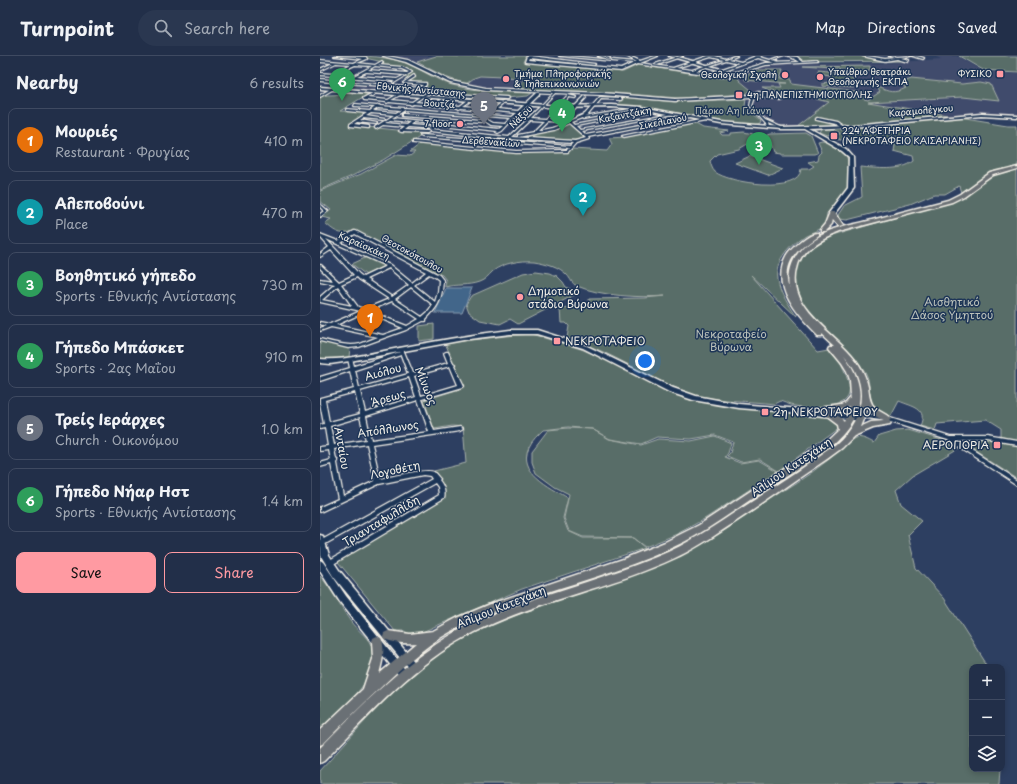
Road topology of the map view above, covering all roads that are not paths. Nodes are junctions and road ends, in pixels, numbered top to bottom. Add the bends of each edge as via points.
1 (335, 56) edge
2 (384, 56) edge
3 (391, 56) edge
4 (529, 56) edge
5 (560, 56) edge
6 (599, 56) edge
7 (627, 56) edge
8 (648, 56) edge
9 (657, 56) edge
10 (671, 56) edge
11 (682, 56) edge
12 (711, 56) edge
13 (724, 56) edge
14 (736, 56) edge
15 (753, 56) edge
16 (784, 56) edge
17 (787, 56) edge
18 (864, 56) edge
19 (890, 56) edge
20 (910, 56) edge
21 (914, 56) edge
22 (347, 57) edge
23 (544, 57) edge
24 (570, 57) edge
25 (609, 57) edge
26 (760, 57) edge
27 (632, 58) junction
28 (652, 58) junction
29 (677, 58) junction
30 (731, 58) junction
31 (923, 58) dead end
32 (726, 59) junction
33 (900, 59) junction
34 (320, 61) edge
35 (567, 61) junction
36 (603, 61) junction
37 (665, 61) junction
38 (908, 61) dead end
39 (336, 62) junction
40 (382, 62) dead end
41 (541, 62) junction
42 (622, 62) junction
43 (638, 62) junction
44 (692, 62) junction
45 (771, 62) junction
46 (802, 62) junction
47 (817, 62) dead end
48 (741, 63) junction
49 (778, 63) junction
50 (355, 64) junction
51 (594, 64) junction
52 (376, 65) junction
53 (565, 65) junction
54 (654, 65) junction
55 (707, 66) junction
56 (394, 67) junction
57 (581, 67) junction
58 (755, 67) junction
59 (325, 68) junction
60 (331, 68) dead end
61 (338, 68) dead end
62 (603, 68) junction
63 (672, 68) junction
64 (320, 69) edge
65 (345, 69) junction
66 (366, 70) junction
67 (723, 70) junction
68 (690, 71) junction
69 (385, 72) junction
70 (320, 74) edge
71 (406, 74) junction
72 (709, 74) junction
73 (737, 74) junction
74 (334, 75) junction
75 (355, 76) junction
76 (414, 76) dead end
77 (375, 78) junction
78 (397, 80) junction
79 (321, 81) edge
80 (344, 82) junction
81 (404, 83) junction
82 (364, 84) junction
83 (387, 86) junction
84 (398, 87) junction
85 (410, 88) junction
86 (420, 88) junction
87 (320, 89) edge
88 (331, 90) junction
89 (429, 92) junction
90 (374, 93) junction
91 (321, 95) edge
92 (397, 95) junction
93 (456, 95) dead end
94 (553, 95) junction
95 (475, 96) junction
96 (562, 96) dead end
97 (420, 97) junction
98 (754, 97) junction
99 (364, 99) junction
100 (444, 99) junction
101 (387, 101) junction
102 (469, 101) junction
103 (501, 103) junction
104 (355, 104) junction
105 (412, 104) junction
106 (435, 105) junction
107 (526, 105) junction
108 (379, 106) junction
109 (542, 106) junction
110 (616, 106) junction
111 (460, 107) junction
112 (557, 107) junction
113 (576, 107) junction
114 (592, 107) junction
115 (598, 107) junction
116 (642, 108) junction
117 (404, 109) junction
118 (494, 110) junction
119 (653, 110) junction
120 (427, 111) junction
121 (371, 112) junction
122 (520, 112) junction
123 (616, 112) junction
124 (396, 114) junction
125 (452, 114) junction
126 (606, 114) junction
127 (673, 114) junction
128 (403, 115) dead end
129 (487, 115) junction
130 (420, 116) junction
131 (586, 116) junction
132 (1017, 116) edge
133 (363, 117) junction
134 (514, 117) junction
135 (622, 117) junction
136 (653, 117) junction
137 (689, 117) junction
138 (446, 118) junction
139 (530, 118) junction
140 (817, 118) dead end
141 (384, 119) dead end
142 (388, 119) junction
143 (482, 120) junction
144 (546, 120) junction
145 (705, 120) junction
146 (764, 120) junction
147 (356, 121) junction
148 (413, 121) junction
149 (562, 121) junction
150 (569, 122) junction
151 (593, 122) junction
152 (376, 123) dead end
153 (382, 124) junction
154 (438, 124) junction
155 (616, 124) junction
156 (506, 125) junction
157 (407, 126) junction
158 (574, 126) junction
159 (638, 126) junction
160 (755, 126) junction
161 (842, 126) junction
162 (368, 127) dead end
163 (474, 127) junction
164 (768, 127) junction
165 (826, 127) joint
166 (376, 128) dead end
167 (650, 128) junction
168 (782, 128) junction
169 (537, 129) junction
170 (430, 130) junction
171 (501, 130) junction
172 (548, 130) junction
173 (813, 130) junction
174 (580, 131) junction
175 (534, 133) junction
176 (466, 134) junction
177 (422, 136) junction
178 (624, 136) dead end
179 (493, 137) junction
180 (587, 137) junction
181 (510, 138) junction
182 (528, 139) junction
183 (459, 140) junction
184 (489, 142) junction
185 (575, 142) junction
186 (524, 143) junction
187 (451, 146) junction
188 (571, 147) junction
189 (481, 148) junction
190 (516, 152) junction
191 (1017, 165) edge
192 (320, 205) edge
193 (832, 213) junction
194 (320, 216) edge
195 (835, 219) junction
196 (850, 223) junction
197 (840, 226) junction
198 (822, 231) junction
199 (836, 231) junction
200 (320, 235) edge
201 (338, 243) junction
202 (331, 248) junction
203 (320, 256) edge
204 (320, 266) edge
205 (389, 266) junction
206 (429, 272) junction
207 (357, 275) junction
208 (362, 279) junction
209 (320, 280) edge
210 (337, 284) junction
211 (412, 285) junction
212 (392, 299) junction
213 (320, 300) edge
214 (436, 305) junction
215 (356, 308) junction
216 (364, 310) junction
217 (424, 320) junction
218 (320, 323) edge
219 (332, 325) junction
220 (407, 328) junction
221 (320, 330) edge
222 (384, 337) junction
223 (320, 340) edge
224 (401, 351) junction
225 (446, 353) dead end
226 (350, 359) junction
227 (320, 361) edge
228 (452, 364) junction
229 (352, 369) junction
230 (410, 375) junction
231 (320, 379) edge
232 (357, 390) junction
233 (856, 394) junction
234 (865, 396) junction
235 (420, 399) junction
236 (321, 400) edge
237 (801, 411) junction
238 (820, 411) junction
239 (829, 415) junction
240 (364, 416) junction
241 (851, 416) junction
242 (861, 418) junction
243 (887, 421) junction
244 (328, 425) junction
245 (320, 427) edge
246 (460, 429) dead end
247 (842, 430) junction
248 (432, 432) junction
249 (851, 434) junction
250 (950, 439) junction
251 (369, 442) junction
252 (1017, 444) edge
253 (332, 447) junction
254 (320, 449) edge
255 (335, 461) junction
256 (320, 466) edge
257 (437, 479) junction
258 (378, 482) junction
259 (1017, 483) edge
260 (341, 500) junction
261 (320, 510) edge
262 (320, 542) edge
263 (323, 567) edge
264 (440, 632) junction
265 (388, 636) junction
266 (377, 641) junction
267 (406, 657) junction
268 (405, 669) junction
269 (368, 692) junction
270 (320, 739) edge
271 (320, 757) edge

1 - 22 street
2 - 98 street via 407,62 450,82 486,89 670,100
3 - 98 street via 414,62 453,81 489,88 674,98
4 - 23 street
4 - 41 street via 526,60
5 - 24 street
6 - 25 street
7 - 27 street
8 - 28 street
9 - 28 street
10 - 29 street
11 - 29 street
12 - 32 street
12 - 44 street
13 - 30 street
14 - 30 street
15 - 26 street
16 - 45 street
17 - 46 street
18 - 33 street via 885,60
19 - 33 street
20 - 33 street
21 - 31 street
22 - 39 street
22 - 50 street via 366,58
23 - 35 street
23 - 41 street
24 - 35 street
24 - 36 street
25 - 36 street
26 - 45 street
26 - 48 street
27 - 42 street
27 - 43 street
28 - 37 street
28 - 43 street
29 - 37 street
29 - 44 street
30 - 32 street
32 - 48 street
32 - 55 street
33 - 38 street
34 - 39 street
35 - 51 street
35 - 53 street
36 - 42 street
36 - 51 street
37 - 54 street
39 - 50 street
39 - 59 street
40 - 52 street
41 - 53 street
42 - 43 street
42 - 62 street
43 - 54 street
43 - 62 street via 621,70
44 - 55 street
44 - 63 street
45 - 49 street
45 - 49 street
45 - 58 street
46 - 47 street
46 - 49 street
48 - 58 street
48 - 67 street
50 - 52 street
50 - 65 street
51 - 57 street
52 - 56 street
52 - 66 street
53 - 57 street
54 - 63 street
55 - 67 street
55 - 68 street
56 - 69 street
56 - 71 street via 411,72
57 - 62 street
58 - 73 street
59 - 60 street
59 - 64 street
61 - 65 street
63 - 68 street
65 - 74 street
66 - 69 street
66 - 75 street
67 - 72 street
67 - 73 street
68 - 72 street
69 - 71 street
69 - 77 street
70 - 74 street
71 - 78 street
72 - 73 street
74 - 75 street
74 - 79 street
75 - 77 street
75 - 80 street
76 - 81 street
77 - 78 street
77 - 82 street
78 - 83 street
79 - 80 street
80 - 82 street
80 - 88 street
81 - 84 street
81 - 86 street via 425,84
82 - 83 street
83 - 84 street
83 - 90 street
84 - 85 street
85 - 86 street
85 - 92 street
86 - 89 street
87 - 88 main road, Εθνικής Αντίστασης
88 - 90 main road, Εθνικής Αντίστασης
88 - 91 street
89 - 97 street
89 - 100 street via 450,94
90 - 92 main road, Εθνικής Αντίστασης
90 - 99 street
92 - 97 main road, Εθνικής Αντίστασης
92 - 101 street
93 - 95 street
94 - 96 street
94 - 107 street via 538,94
94 - 109 street, Νάξου
95 - 102 street
95 - 103 street via 507,98
97 - 100 main road, Εθνικής Αντίστασης
97 - 105 street
98 - 98 street via 760,92 765,95
98 - 146 street via 752,109
99 - 101 street
99 - 104 street
100 - 102 main road, Εθνικής Αντίστασης
100 - 106 street
101 - 105 street
101 - 108 street
102 - 103 main road, Εθνικής Αντίστασης
102 - 111 street
103 - 107 main road, Εθνικής Αντίστασης
103 - 118 street
104 - 108 street, Βουτζά
104 - 121 street via 347,110
105 - 106 street
105 - 117 street
106 - 111 street
106 - 120 street
107 - 109 main road, Εθνικής Αντίστασης
107 - 122 street
108 - 117 street, Βουτζά
108 - 121 street
109 - 112 main road, Εθνικής Αντίστασης
109 - 139 street, Νάξου
110 - 114 main road, Εθνικής Αντίστασης
110 - 114 street via 621,99 600,98
110 - 115 main road, Εθνικής Αντίστασης
110 - 116 main road, Εθνικής Αντίστασης
111 - 118 street
111 - 125 street
112 - 113 main road, Εθνικής Αντίστασης
112 - 113 street via 568,96 585,97
112 - 144 street
113 - 114 main road, Εθνικής Αντίστασης
113 - 149 street
114 - 115 main road, Εθνικής Αντίστασης
114 - 131 street
115 - 126 street
116 - 119 main road, Εθνικής Αντίστασης
116 - 123 street
117 - 120 street, Βουτζά
117 - 124 street
118 - 122 street
118 - 129 street
119 - 127 main road, Εθνικής Αντίστασης
119 - 135 street
119 - 136 street
120 - 125 street, Βουτζά
120 - 130 street
121 - 124 street
121 - 133 street
122 - 134 street
123 - 126 street
123 - 135 street
124 - 142 street
125 - 129 street, Βουτζά
125 - 138 street
126 - 131 street
127 - 136 street, Καζαντζάκη
127 - 137 main road, Εθνικής Αντίστασης
128 - 130 street
129 - 134 street, Βουτζά
129 - 143 street
130 - 138 street
130 - 148 street
131 - 150 street
131 - 151 street
132 - 161 main road, Καραμολέγκου via 982,114
133 - 141 street
133 - 147 street
134 - 139 street, Βουτζά
134 - 156 street
135 - 151 street
136 - 155 street, Καζαντζάκη
136 - 167 street
137 - 145 main road, Εθνικής Αντίστασης
137 - 167 street
138 - 143 street
138 - 154 street
139 - 144 street, Βουτζά
139 - 181 street, Νάξου
140 - 161 street
142 - 148 street
142 - 153 street
143 - 156 street
143 - 163 street
144 - 149 street, Βουτζά
144 - 169 street
145 - 160 main road, Εθνικής Αντίστασης
145 - 167 street, Σικελιανού via 662,129
146 - 160 street via 764,123
146 - 164 street
146 - 168 street
147 - 152 street
147 - 162 street via 351,125
148 - 154 street
148 - 157 street
149 - 150 street, Βουτζά
150 - 158 street
150 - 172 street
151 - 155 street
151 - 158 street
153 - 157 street
153 - 166 street
154 - 163 street
154 - 170 street
155 - 159 street
155 - 174 street, Καζαντζάκη
156 - 171 street
157 - 170 street
157 - 170 street via 401,130
158 - 174 street
159 - 167 street
159 - 180 street
160 - 164 main road, Εθνικής Αντίστασης
161 - 165 main road, Καραμολέγκου
163 - 171 street
163 - 176 street
164 - 168 main road, Εθνικής Αντίστασης
165 - 173 main road, Εθνικής Αντίστασης
167 - 178 street, Σικελιανού
168 - 173 main road, Εθνικής Αντίστασης via 798,127
169 - 172 street
169 - 175 street
170 - 176 street
170 - 177 street
171 - 179 street
172 - 175 street
173 - 193 main road via 844,150 851,158 851,188
174 - 180 street
175 - 181 street
175 - 182 street
176 - 179 street
176 - 183 street
177 - 183 street
177 - 187 street, Δερβενακίων via 414,142
179 - 181 street
179 - 184 street
180 - 185 street
181 - 182 street
182 - 185 street
182 - 186 street
183 - 184 street
183 - 187 street
184 - 186 street
184 - 189 street
185 - 188 street
186 - 188 street
186 - 190 street
187 - 189 street, Δερβενακίων
188 - 190 street, Δερβενακίων via 568,151
189 - 190 street, Δερβενακίων
191 - 196 main road, Αλίμου Κατεχάκη via 985,172 945,199
191 - 199 main road, Αλίμου Κατεχάκη via 990,174 950,201
192 - 194 street via 326,210
193 - 195 main road
193 - 198 main road via 828,225
195 - 196 main road
195 - 197 main road
196 - 197 main road, Αλίμου Κατεχάκη
197 - 198 main road, Αλίμου Κατεχάκη
197 - 199 main road
198 - 233 main road, Αλίμου Κατεχάκη via 806,240 793,253 785,269 785,286 792,304 802,317 847,364 853,376
199 - 234 main road, Αλίμου Κατεχάκη via 816,239 800,254 793,270 792,287 803,310 854,363 861,376
200 - 201 street, Καραϊσκάκη
200 - 202 street
201 - 205 street, Καραϊσκάκη
201 - 206 street, Θεοτοκόπουλου via 354,232
202 - 203 street
202 - 207 street
204 - 210 street
205 - 208 street
205 - 211 street, Καραϊσκάκη
206 - 211 street
206 - 214 street, Θεοτοκόπουλου via 441,280
207 - 208 street
207 - 210 street
208 - 212 street
209 - 210 street
210 - 213 street
210 - 215 street
211 - 212 street
211 - 214 street, Καραϊσκάκη
212 - 216 street
212 - 217 street
213 - 215 street
214 - 217 street
215 - 216 street
216 - 219 street
216 - 220 street
217 - 220 street
218 - 219 street
219 - 221 street
219 - 222 street
220 - 222 street
222 - 223 street via 355,347
224 - 226 street
224 - 229 street
224 - 230 street, Μίνωος
224 - 237 street via 488,334 537,332 585,347 671,390 695,398 739,406
225 - 228 street
226 - 227 street
226 - 229 street
228 - 230 street, Αιόλου
228 - 235 street, Άρεως via 461,386
229 - 231 street
229 - 232 street
230 - 232 street, Αιόλου
230 - 235 street, Μίνωος
232 - 236 street, Αιόλου
232 - 240 street
233 - 238 main road via 844,407
233 - 241 main road, Αλίμου Κατεχάκη
234 - 242 main road, Αλίμου Κατεχάκη
234 - 243 main road via 869,407
235 - 240 street, Άρεως
235 - 248 street, Μίνωος
236 - 244 street, Ανταίου
237 - 238 street
237 - 239 street
238 - 241 street
239 - 241 street
239 - 247 main road via 839,420
240 - 244 street, Άρεως
240 - 251 street
241 - 242 street
241 - 247 main road, Αλίμου Κατεχάκη
242 - 243 street
242 - 249 main road, Αλίμου Κατεχάκη
243 - 249 main road
243 - 250 street
244 - 245 street, Άρεως
244 - 253 street, Ανταίου
246 - 248 street, Απόλλωνος
247 - 264 main road, Αλίμου Κατεχάκη via 808,457 680,540 640,557 513,600
248 - 251 street, Απόλλωνος
249 - 268 main road, Αλίμου Κατεχάκη via 816,463 688,548 646,566 541,601 482,624
250 - 252 street via 988,438
250 - 259 street
251 - 253 street, Απόλλωνος
251 - 258 street
253 - 254 street, Απόλλωνος
253 - 255 street, Ανταίου
255 - 256 street
255 - 260 street, Ανταίου
257 - 258 street, Λογοθέτη via 432,474 423,473
257 - 262 street
257 - 263 street, Τριανταφυλλίδη via 442,496
258 - 260 street, Λογοθέτη
260 - 261 street, Λογοθέτη
262 - 263 street via 325,556
263 - 265 street via 336,573
263 - 266 street via 343,600
264 - 265 main road via 411,639
264 - 267 main road, Αλίμου Κατεχάκη
265 - 267 street
266 - 268 street
266 - 269 main road via 377,668
267 - 268 main road, Αλίμου Κατεχάκη
268 - 269 main road
268 - 271 main road
269 - 270 main road

